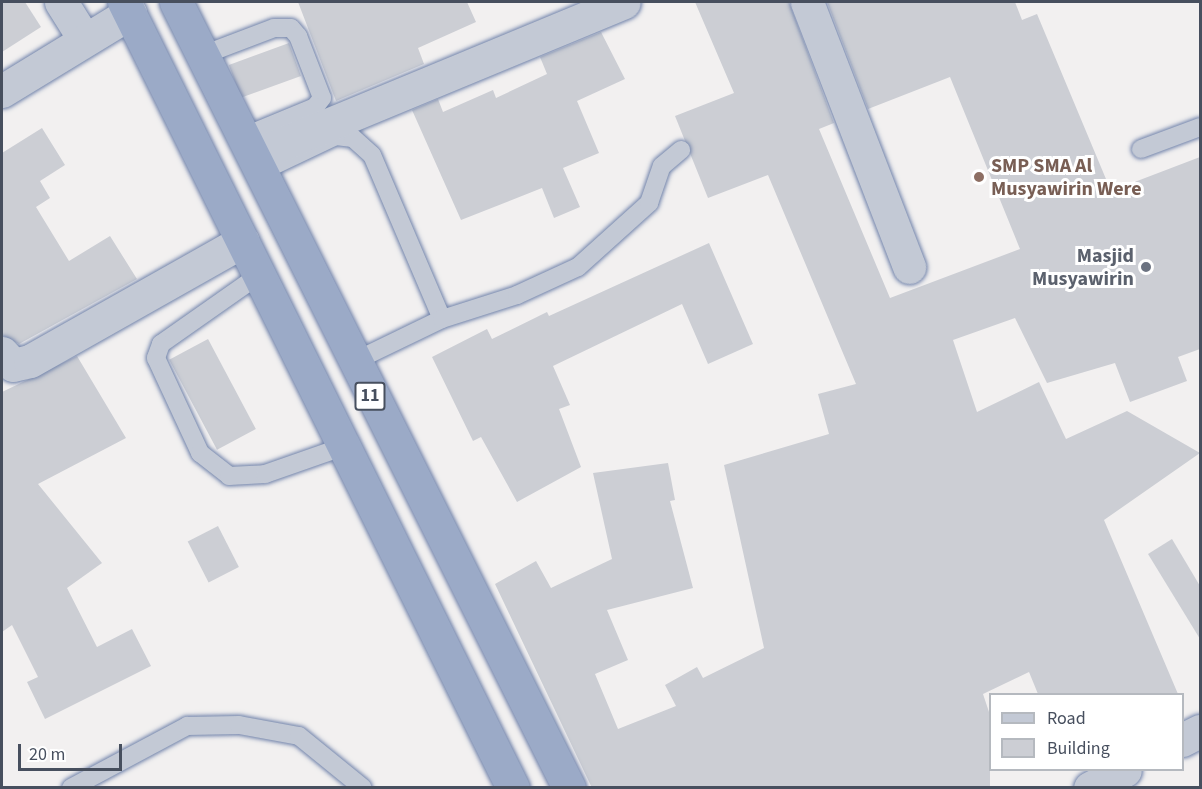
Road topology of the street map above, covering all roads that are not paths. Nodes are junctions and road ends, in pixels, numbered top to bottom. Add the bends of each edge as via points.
1 (62, 2) edge
2 (176, 2) edge
3 (807, 2) edge
4 (619, 3) edge
5 (127, 7) edge
6 (83, 37) junction
7 (203, 55) junction
8 (2, 91) edge
9 (1200, 127) edge
10 (1141, 149) dead end
11 (681, 150) dead end
12 (254, 154) junction
13 (243, 241) junction
14 (909, 267) dead end
15 (259, 275) junction
16 (442, 319) junction
17 (2, 353) edge
18 (353, 362) junction
19 (342, 447) junction
20 (1200, 731) edge
21 (1184, 739) edge
22 (1123, 771) edge
23 (71, 788) edge
24 (363, 788) edge
25 (513, 788) edge
26 (569, 788) edge
27 (1090, 788) edge

1 - 6 street
2 - 7 highway, 11
3 - 14 street
4 - 12 street
5 - 6 street
5 - 13 highway, 11
6 - 8 street
7 - 12 highway, 11
7 - 12 lane via 274,28 291,28 298,36 322,98 315,108
9 - 10 lane
11 - 16 lane via 662,166 649,203 578,267 517,295
12 - 16 lane via 336,136 353,138 372,155
12 - 18 highway, 11
13 - 15 highway, 11
13 - 17 street via 30,361 13,365
15 - 19 highway, 11
15 - 19 lane via 161,344 156,358 200,453 229,476 265,474
16 - 18 lane
18 - 26 highway, 11
19 - 25 highway, 11
20 - 21 street
22 - 27 street
23 - 24 lane via 187,726 238,725 299,736

